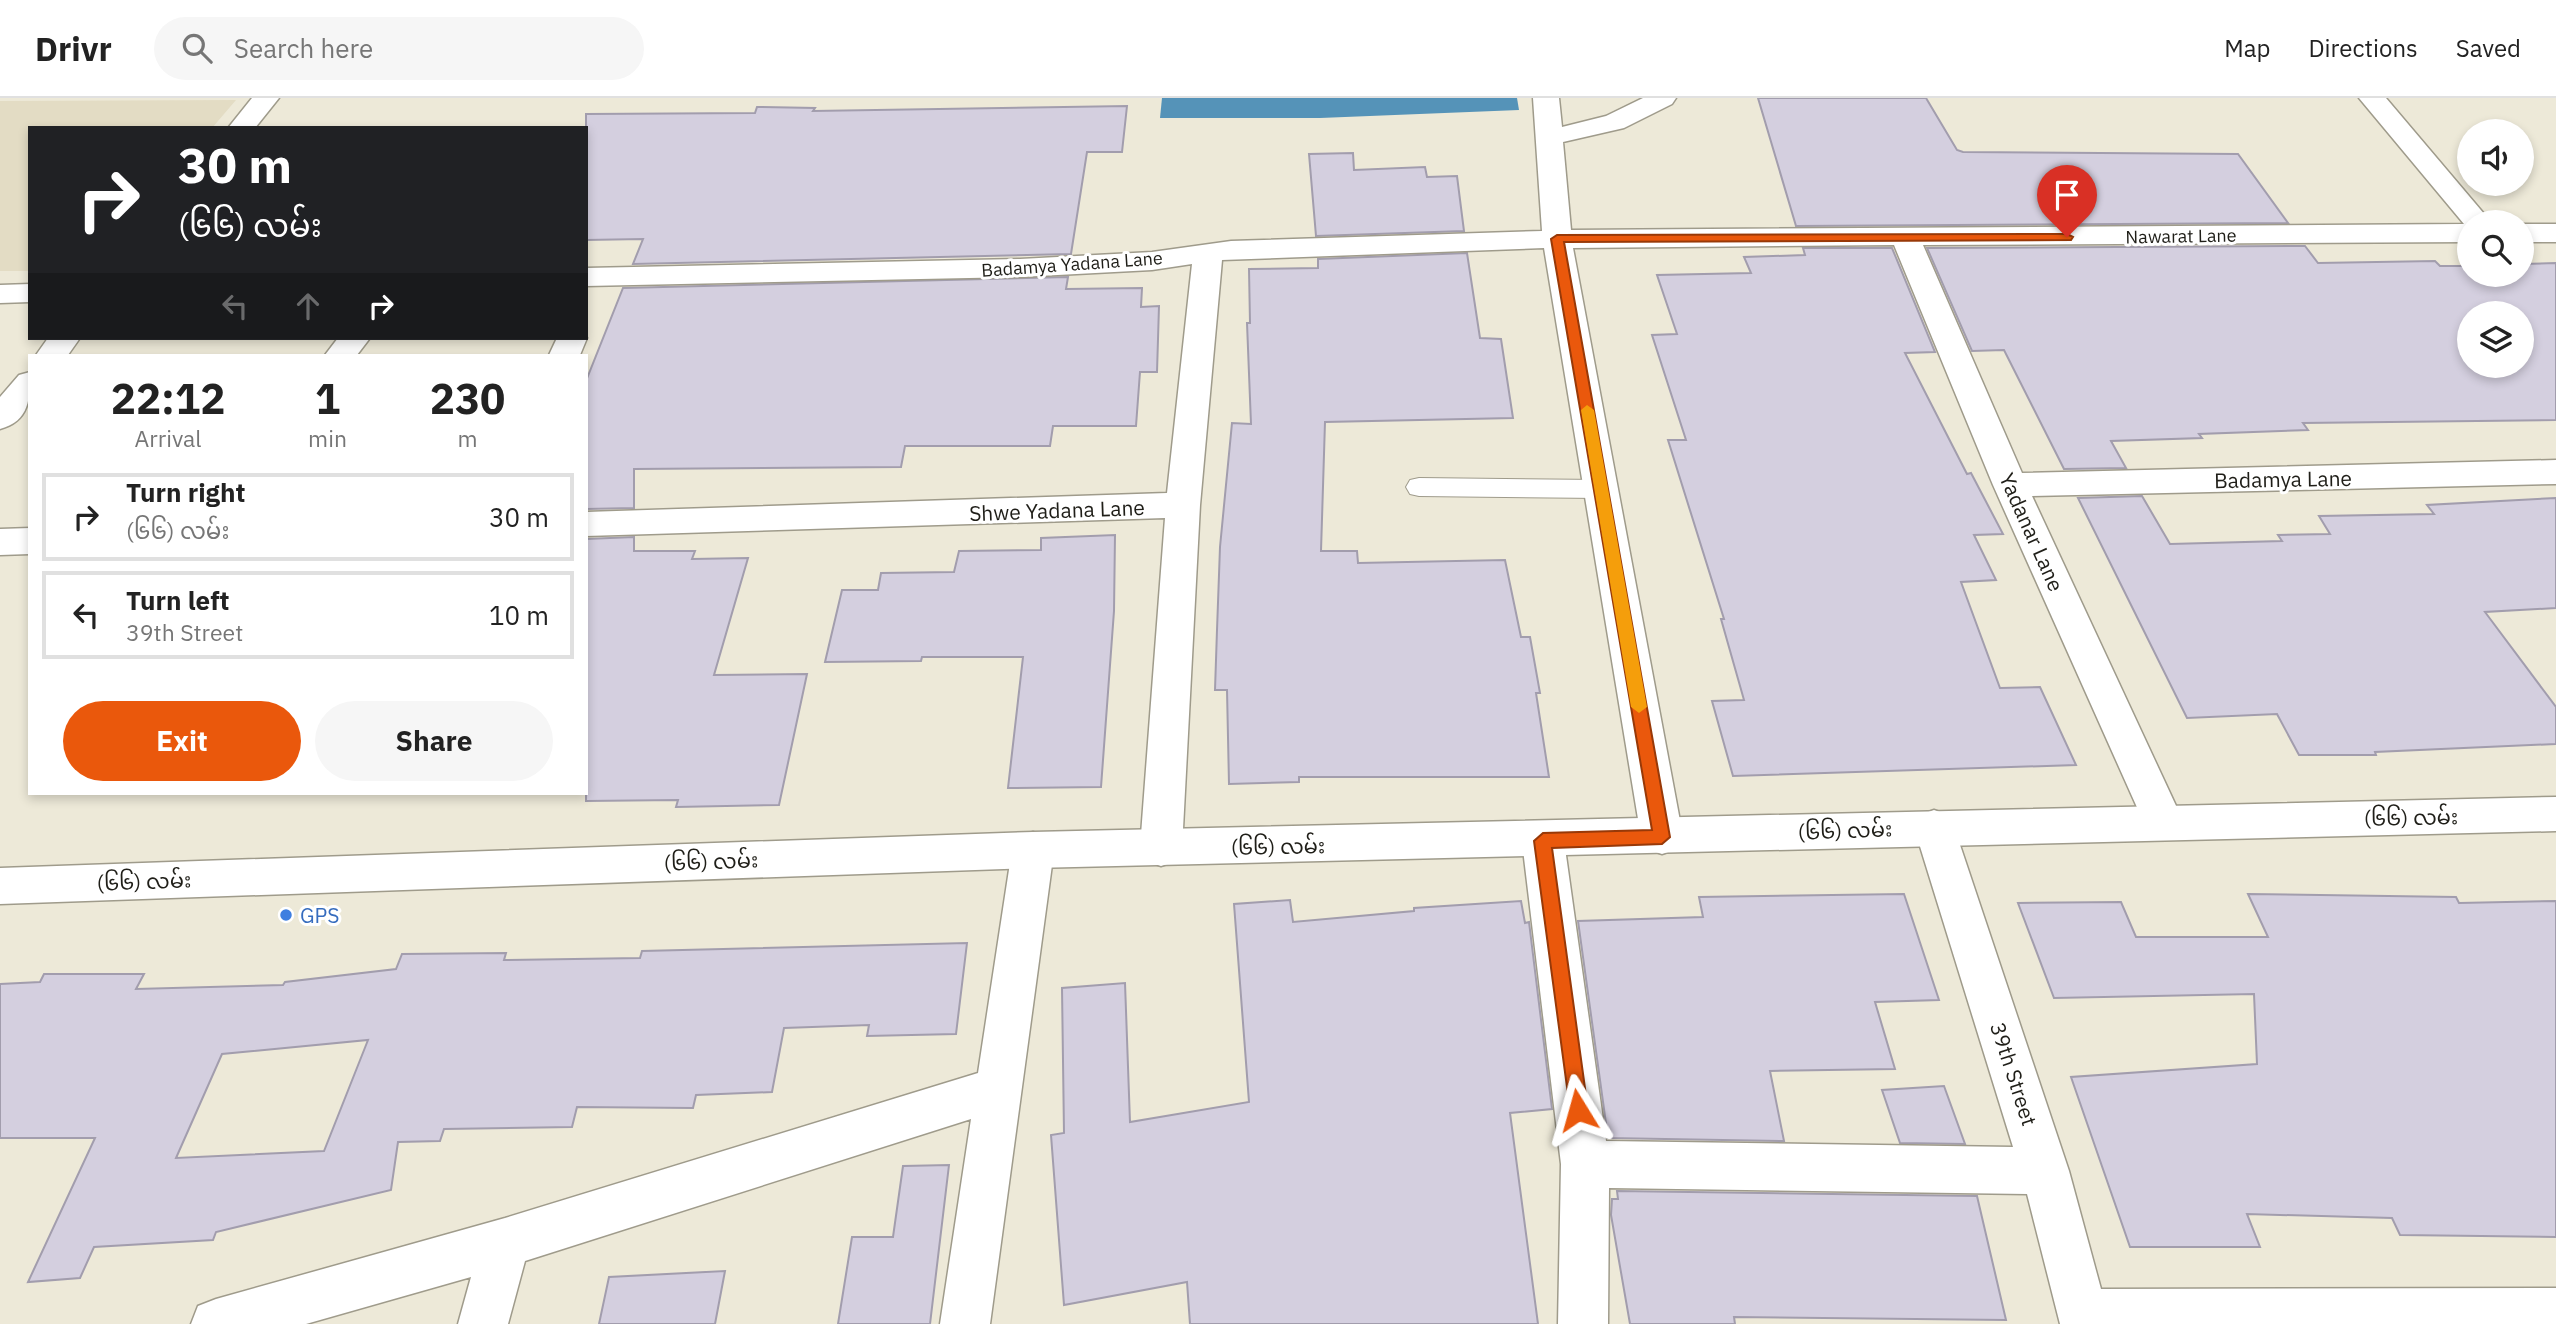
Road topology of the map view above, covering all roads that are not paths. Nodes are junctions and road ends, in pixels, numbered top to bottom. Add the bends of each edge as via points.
1 (267, 98) edge
2 (1546, 98) edge
3 (1663, 98) edge
4 (2372, 98) edge
5 (243, 126) edge
6 (1552, 137) junction
7 (2467, 210) edge
8 (2457, 233) edge
9 (2534, 233) edge
10 (2556, 233) edge
11 (1557, 239) junction
12 (1906, 239) junction
13 (1208, 252) junction
14 (590, 285) edge
15 (28, 293) edge
16 (0, 294) edge
17 (63, 340) edge
18 (353, 340) edge
19 (52, 354) edge
20 (341, 354) edge
21 (28, 384) edge
22 (0, 418) edge
23 (2556, 472) edge
24 (2010, 485) junction
25 (1419, 487) dead end
26 (1601, 489) junction
27 (1183, 505) junction
28 (588, 524) edge
29 (28, 541) edge
30 (0, 542) edge
31 (2556, 814) edge
32 (2164, 823) junction
33 (1934, 827) junction
34 (1662, 837) junction
35 (1543, 841) junction
36 (1161, 848) junction
37 (1033, 850) junction
38 (0, 886) edge
39 (999, 1088) junction
40 (1585, 1164) junction
41 (2045, 1171) junction
42 (505, 1243) junction
43 (2556, 1313) edge
44 (2084, 1319) edge
45 (216, 1324) edge
46 (483, 1324) edge
47 (965, 1324) edge
48 (1583, 1324) edge

1 - 5 street
2 - 6 street
3 - 6 street via 1615,122
4 - 7 street
6 - 11 street
8 - 12 street, Nawarat Lane
9 - 10 street
11 - 12 street, Nawarat Lane
11 - 13 street, Badamya Yadana Lane
11 - 26 street
12 - 24 street, Yadanar Lane
13 - 14 street, Badamya Yadana Lane via 1152,261
13 - 27 street
15 - 16 street
17 - 19 street
18 - 20 street
21 - 22 street
23 - 24 street, Badamya Lane
24 - 32 street, Yadanar Lane
25 - 26 lane
26 - 34 street
27 - 28 street, Shwe Yadana Lane
27 - 36 street
29 - 30 street
31 - 32 street, (၆၆) လမ်း
32 - 33 street, (၆၆) လမ်း
33 - 34 street, (၆၆) လမ်း
33 - 41 street, 39th Street
34 - 35 street, (၆၆) လမ်း
35 - 36 street, (၆၆) လမ်း
35 - 40 street
36 - 37 street, (၆၆) လမ်း
37 - 38 street, (၆၆) လမ်း
37 - 39 street
39 - 42 street
39 - 47 street
40 - 41 street
40 - 48 street
41 - 44 street, 39th Street
42 - 45 street
42 - 46 street
43 - 44 street

